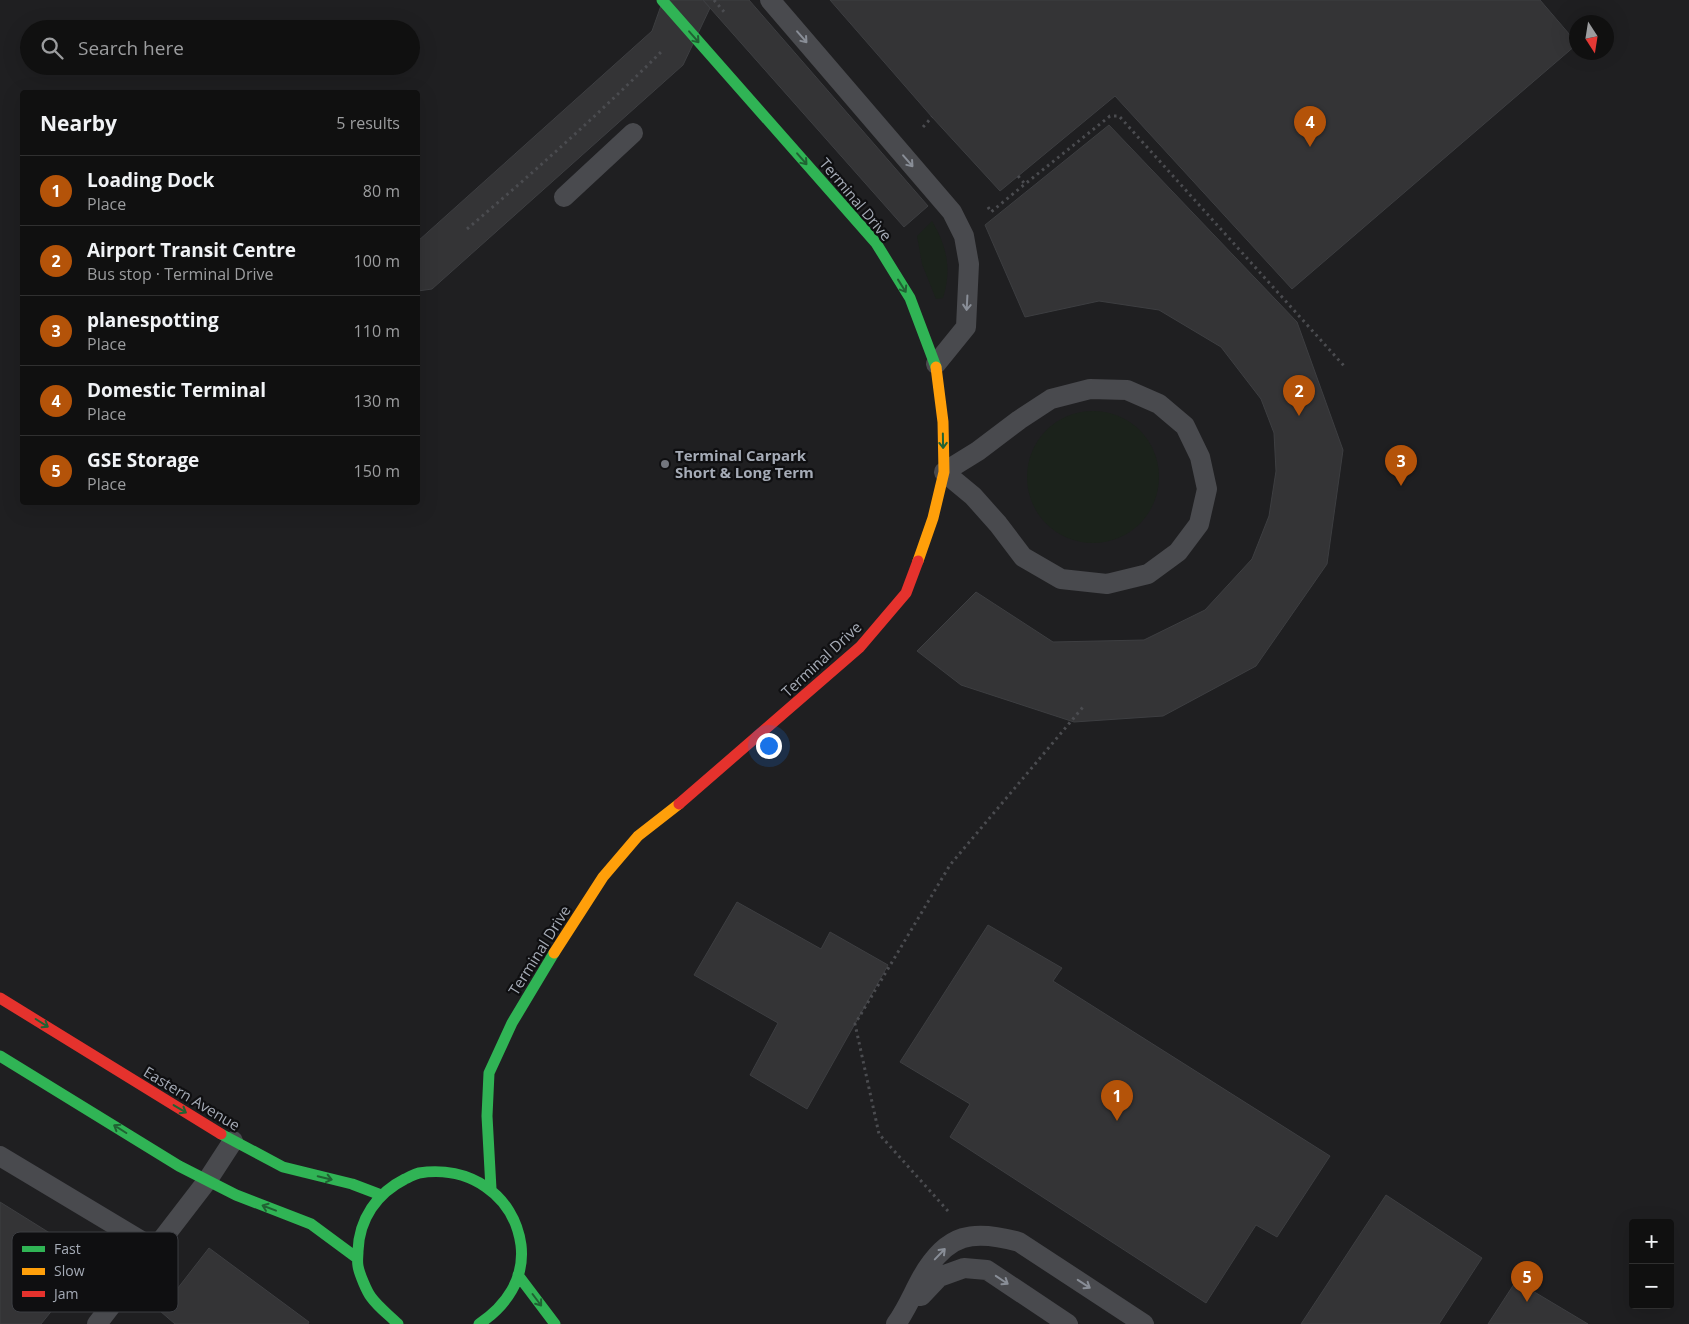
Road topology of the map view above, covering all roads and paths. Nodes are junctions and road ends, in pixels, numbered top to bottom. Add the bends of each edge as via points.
1 (662, 0) edge
2 (770, 0) edge
3 (678, 18) junction
4 (633, 133) dead end
5 (1018, 176) dead end
6 (564, 197) dead end
7 (467, 229) dead end
8 (936, 364) junction
9 (1345, 367) dead end
10 (944, 472) junction
11 (1083, 707) dead end
12 (0, 998) edge
13 (0, 1056) edge
14 (233, 1140) junction
15 (0, 1156) edge
16 (207, 1181) junction
17 (491, 1189) junction
18 (381, 1195) junction
19 (950, 1213) dead end
20 (127, 1232) edge
21 (168, 1232) edge
22 (357, 1258) junction
23 (518, 1275) junction
24 (369, 1296) junction
25 (106, 1312) edge
26 (365, 1314) dead end
27 (900, 1319) edge
28 (97, 1324) edge
29 (398, 1324) edge
30 (479, 1324) edge
31 (556, 1324) edge
32 (1068, 1324) edge
33 (1144, 1324) edge

1 - 3 street, Terminal Drive
2 -> 8 lane via 952,212 964,236 969,264 966,327
3 - 7 path via 667,46 608,105
3 -> 8 street, Terminal Drive via 876,243 910,298
4 - 6 lane
5 - 9 path via 1024,184 1110,116 1119,116
8 -> 10 street, Terminal Drive via 943,422
10 - 10 lane via 973,496 1023,557 1061,579 1107,584 1148,574 1178,552 1199,524 1207,489 1200,457 1184,426 1159,404 1127,390 1090,389 1051,399
10 - 17 street, Terminal Drive via 933,518 906,593 860,647 694,792 638,836 603,877 563,937 512,1022 489,1073 486,1116
11 - 19 path via 950,865 855,1024 879,1134
12 -> 14 street, Eastern Avenue
16 -> 13 street
14 - 16 lane
14 -> 18 street, Eastern Avenue via 283,1167 352,1184
15 - 20 lane
16 - 21 lane
22 -> 16 street via 311,1224
17 - 18 street via 470,1176 447,1171 423,1172 400,1180
17 - 23 street via 505,1202 515,1219 522,1256
18 - 22 street via 367,1213 358,1235
22 - 24 street via 360,1278
23 - 30 street via 501,1307
23 -> 31 street
24 - 26 street
24 - 29 street via 384,1314
25 - 28 lane
27 -> 32 lane via 939,1277 964,1268 987,1270
27 -> 33 lane via 940,1252 958,1239 976,1235 1019,1242

